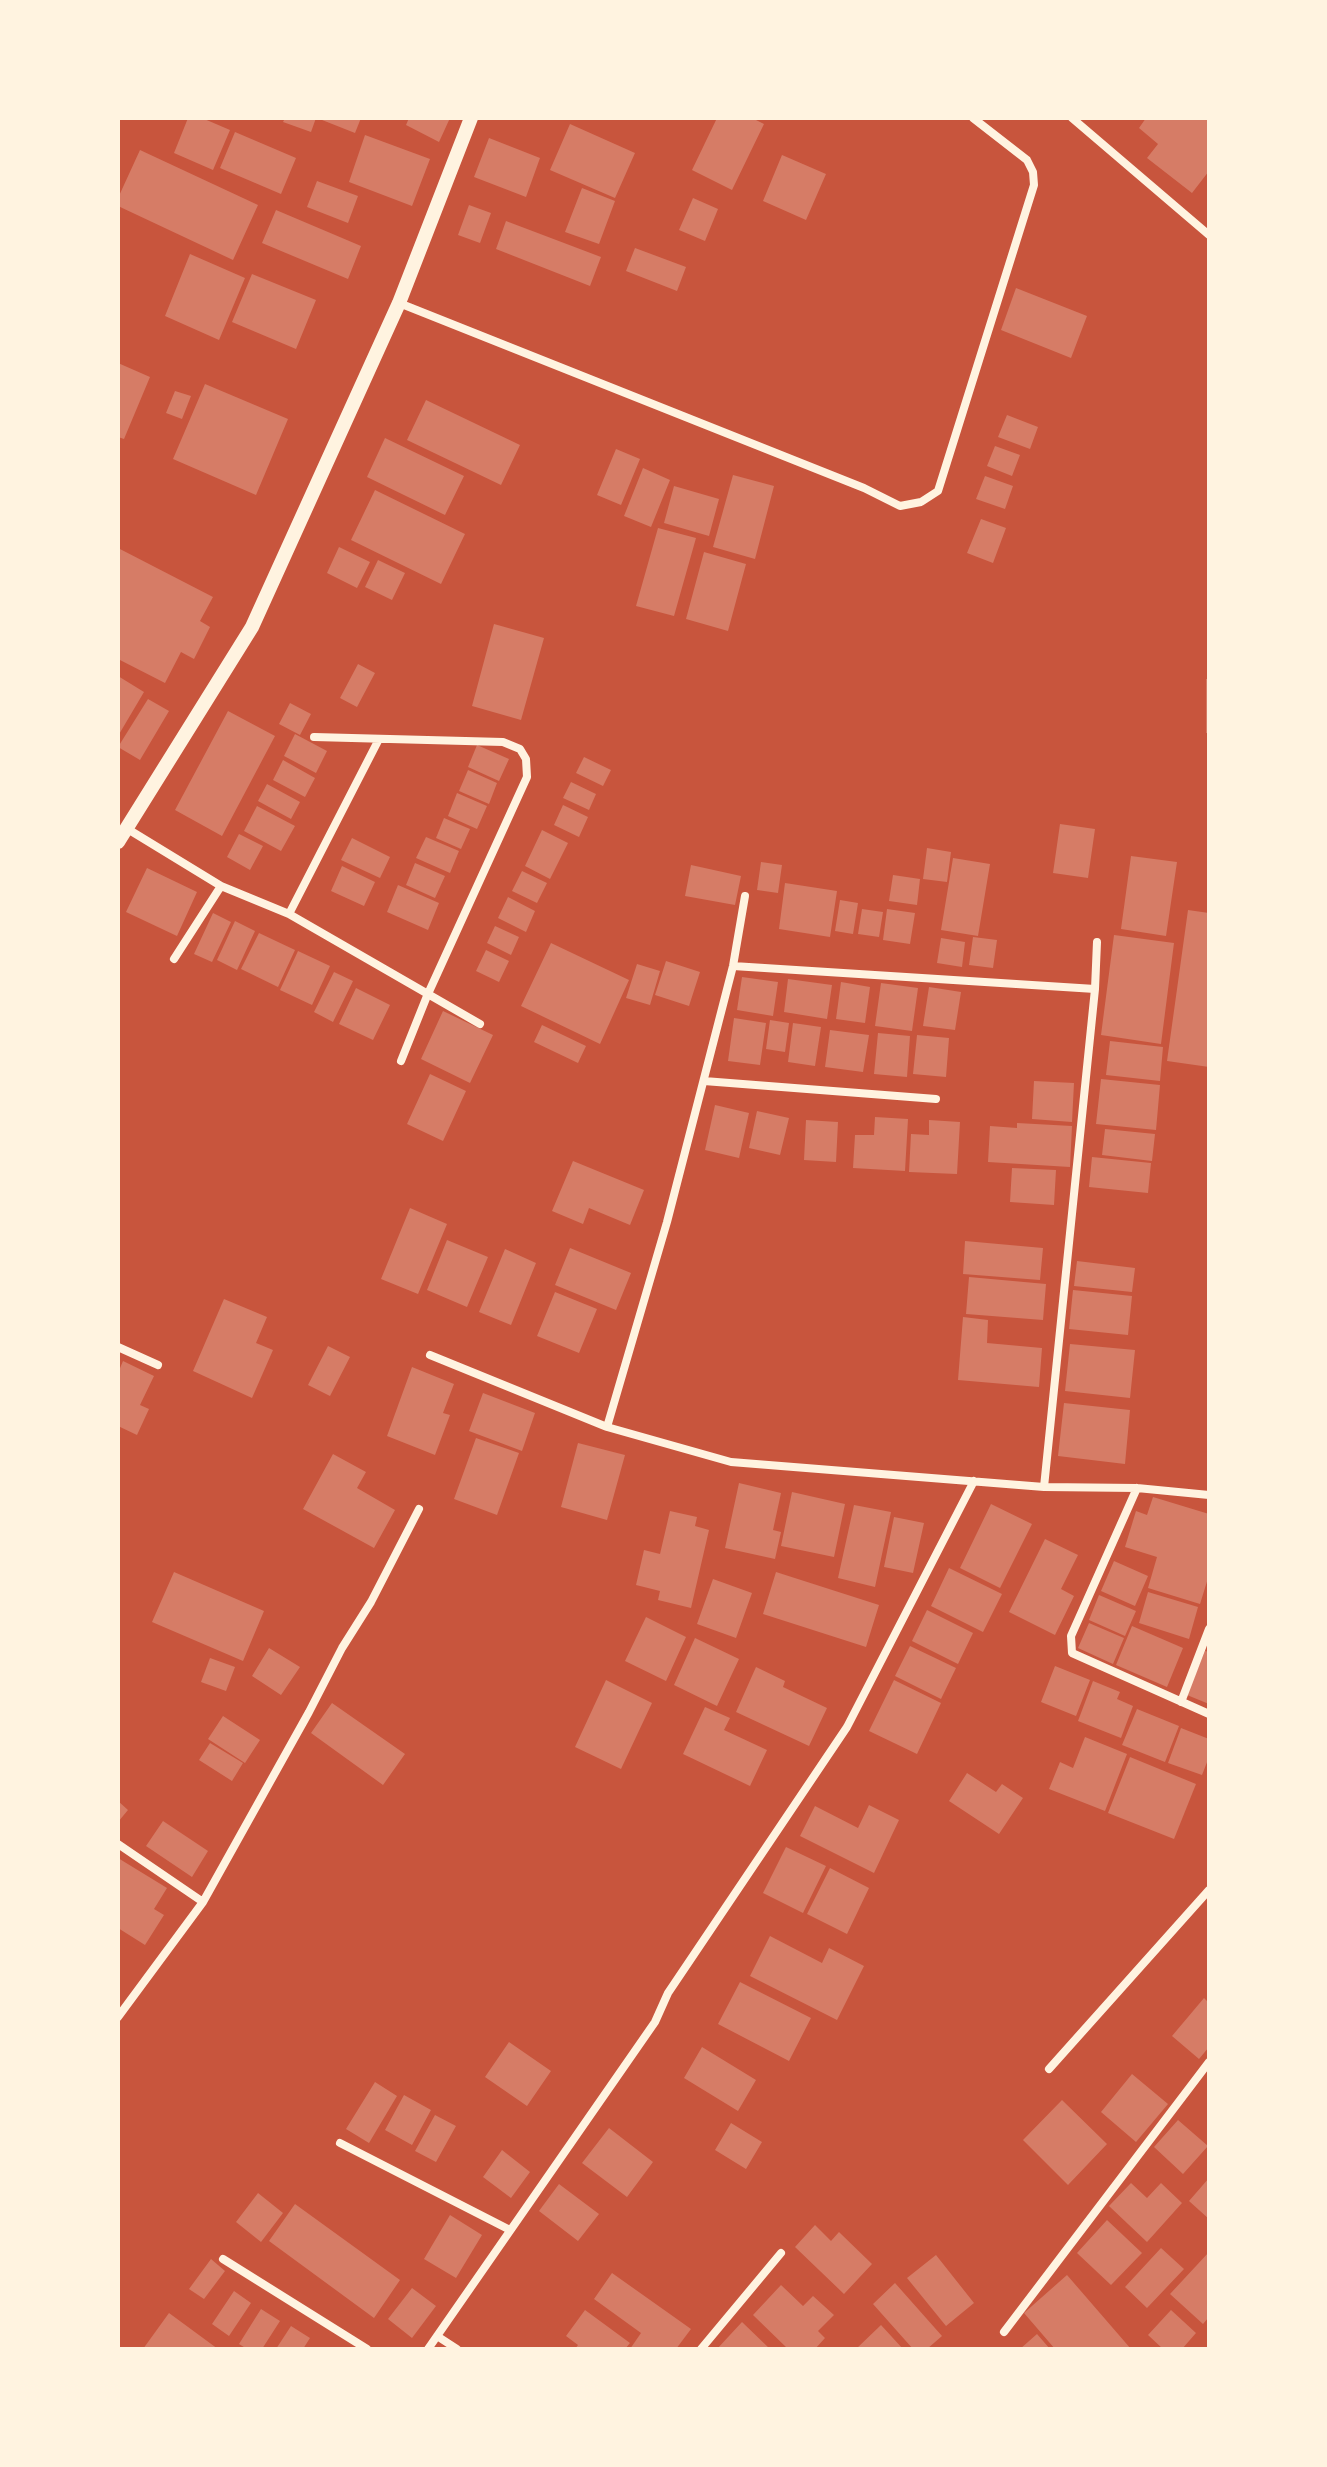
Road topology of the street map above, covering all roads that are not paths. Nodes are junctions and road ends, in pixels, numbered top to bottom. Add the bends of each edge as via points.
1 (471, 118) edge
2 (973, 118) edge
3 (1072, 118) edge
4 (1209, 235) edge
5 (399, 303) junction
6 (314, 737) dead end
7 (378, 741) junction
8 (126, 828) junction
9 (118, 842) edge
10 (221, 886) junction
11 (745, 896) dead end
12 (289, 914) junction
13 (1097, 942) dead end
14 (174, 959) dead end
15 (733, 966) junction
16 (1095, 989) junction
17 (427, 996) junction
18 (480, 1024) dead end
19 (401, 1061) dead end
20 (704, 1081) junction
21 (936, 1099) dead end
22 (118, 1347) edge
23 (430, 1355) dead end
24 (158, 1365) dead end
25 (607, 1427) junction
26 (974, 1481) junction
27 (1044, 1487) junction
28 (1137, 1488) junction
29 (1209, 1495) edge
30 (419, 1509) dead end
31 (1209, 1629) edge
32 (1181, 1702) junction
33 (1209, 1714) edge
34 (118, 1844) edge
35 (1209, 1890) edge
36 (203, 1902) junction
37 (118, 2017) edge
38 (1209, 2062) edge
39 (1049, 2069) dead end
40 (340, 2143) dead end
41 (510, 2230) junction
42 (781, 2253) dead end
43 (223, 2259) dead end
44 (1004, 2332) dead end
45 (437, 2336) junction
46 (367, 2349) edge
47 (428, 2349) edge
48 (457, 2349) edge
49 (701, 2349) edge

1 - 5 street
2 - 5 street via 1027,160 1034,185 938,491 921,502 900,506
3 - 4 street
5 - 8 street via 252,627
6 - 7 street
7 - 12 street
7 - 17 street via 503,742 520,749 526,759 527,777
8 - 9 street
8 - 10 street
10 - 12 street
10 - 14 street
11 - 15 street
12 - 17 street
13 - 16 street
15 - 16 street
15 - 20 street
16 - 27 street
17 - 18 street
17 - 19 street
20 - 21 street
20 - 25 street
22 - 24 street
23 - 25 street
25 - 26 street via 731,1462
26 - 27 street
26 - 41 street via 847,1727 668,1993 655,2022
27 - 28 street
28 - 29 street
28 - 32 street via 1070,1643 1072,1653
30 - 36 street
31 - 32 street
32 - 33 street
34 - 36 street
35 - 39 street
36 - 37 street
38 - 44 street
40 - 41 street
41 - 45 street
42 - 49 street
43 - 46 street
45 - 47 street
45 - 48 street

